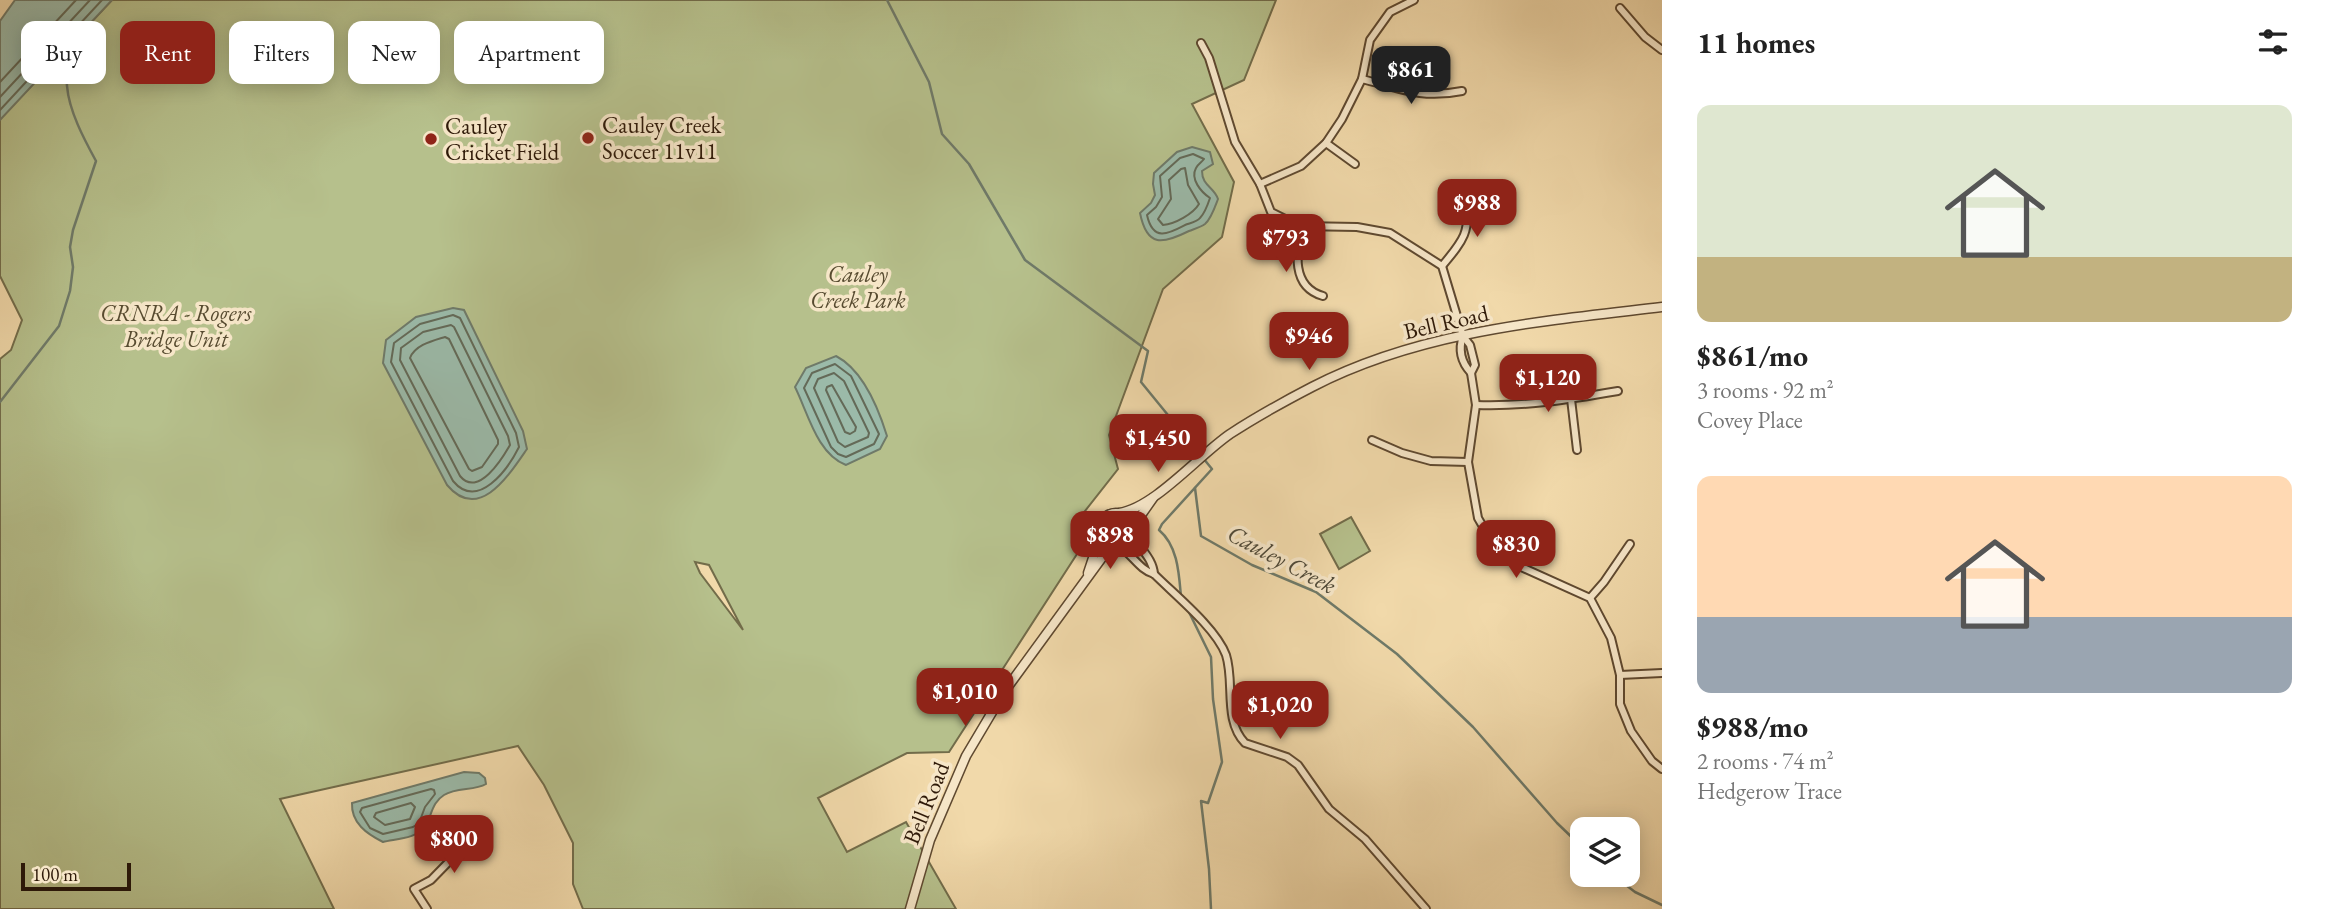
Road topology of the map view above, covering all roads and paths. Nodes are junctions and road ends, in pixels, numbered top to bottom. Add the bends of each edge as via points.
1 (1414, 0) edge
2 (1620, 8) dead end
3 (1201, 43) dead end
4 (1662, 50) edge
5 (1362, 79) junction
6 (1462, 91) dead end
7 (1326, 143) junction
8 (1355, 164) dead end
9 (1260, 184) junction
10 (1466, 199) dead end
11 (1302, 226) junction
12 (1442, 266) junction
13 (1323, 296) dead end
14 (1662, 307) edge
15 (1463, 336) junction
16 (1471, 373) junction
17 (1618, 391) dead end
18 (1571, 399) junction
19 (1476, 405) junction
20 (1372, 440) dead end
21 (1577, 450) dead end
22 (1468, 462) junction
23 (1153, 498) junction
24 (1119, 513) junction
25 (1132, 530) junction
26 (1101, 534) junction
27 (1115, 544) junction
28 (1630, 544) dead end
29 (1154, 573) junction
30 (1087, 579) junction
31 (1590, 598) junction
32 (1662, 673) edge
33 (1620, 675) junction
34 (1662, 769) edge
35 (470, 840) dead end
36 (427, 909) edge
37 (910, 909) edge
38 (1426, 909) edge

1 - 5 street via 1390,12 1370,40
2 - 4 street
3 - 9 street via 1235,142
5 - 6 street via 1422,95
5 - 7 street
7 - 8 street
7 - 9 street via 1301,166
9 - 11 street via 1271,212
10 - 12 street via 1469,221 1460,244
11 - 12 street via 1390,233
11 - 13 street via 1299,273 1306,287
12 - 15 street
14 - 15 street, Bell Road via 1534,322
15 - 16 street via 1475,365
15 - 16 street via 1461,356
15 - 23 street, Bell Road via 1408,349 1316,385 1229,435
16 - 19 street
17 - 18 street
18 - 19 street
18 - 21 street
19 - 22 street
20 - 22 street via 1430,461
22 - 31 street via 1478,518 1493,544 1519,566
23 - 24 street, Bell Road via 1130,512
23 - 25 street, Bell Road
24 - 25 street via 1128,518
24 - 26 street, Bell Road via 1104,519
25 - 27 street, Bell Road via 1126,541
25 - 29 street
26 - 27 street
26 - 30 street, Bell Road
27 - 29 street
27 - 30 street, Bell Road
28 - 31 street
29 - 38 street via 1221,644 1240,738 1298,765 1329,809 1365,839
30 - 37 street, Bell Road via 1004,692 966,755 930,840
31 - 33 street via 1612,638
32 - 33 street
33 - 34 street via 1620,704 1631,731
35 - 36 street via 414,890

